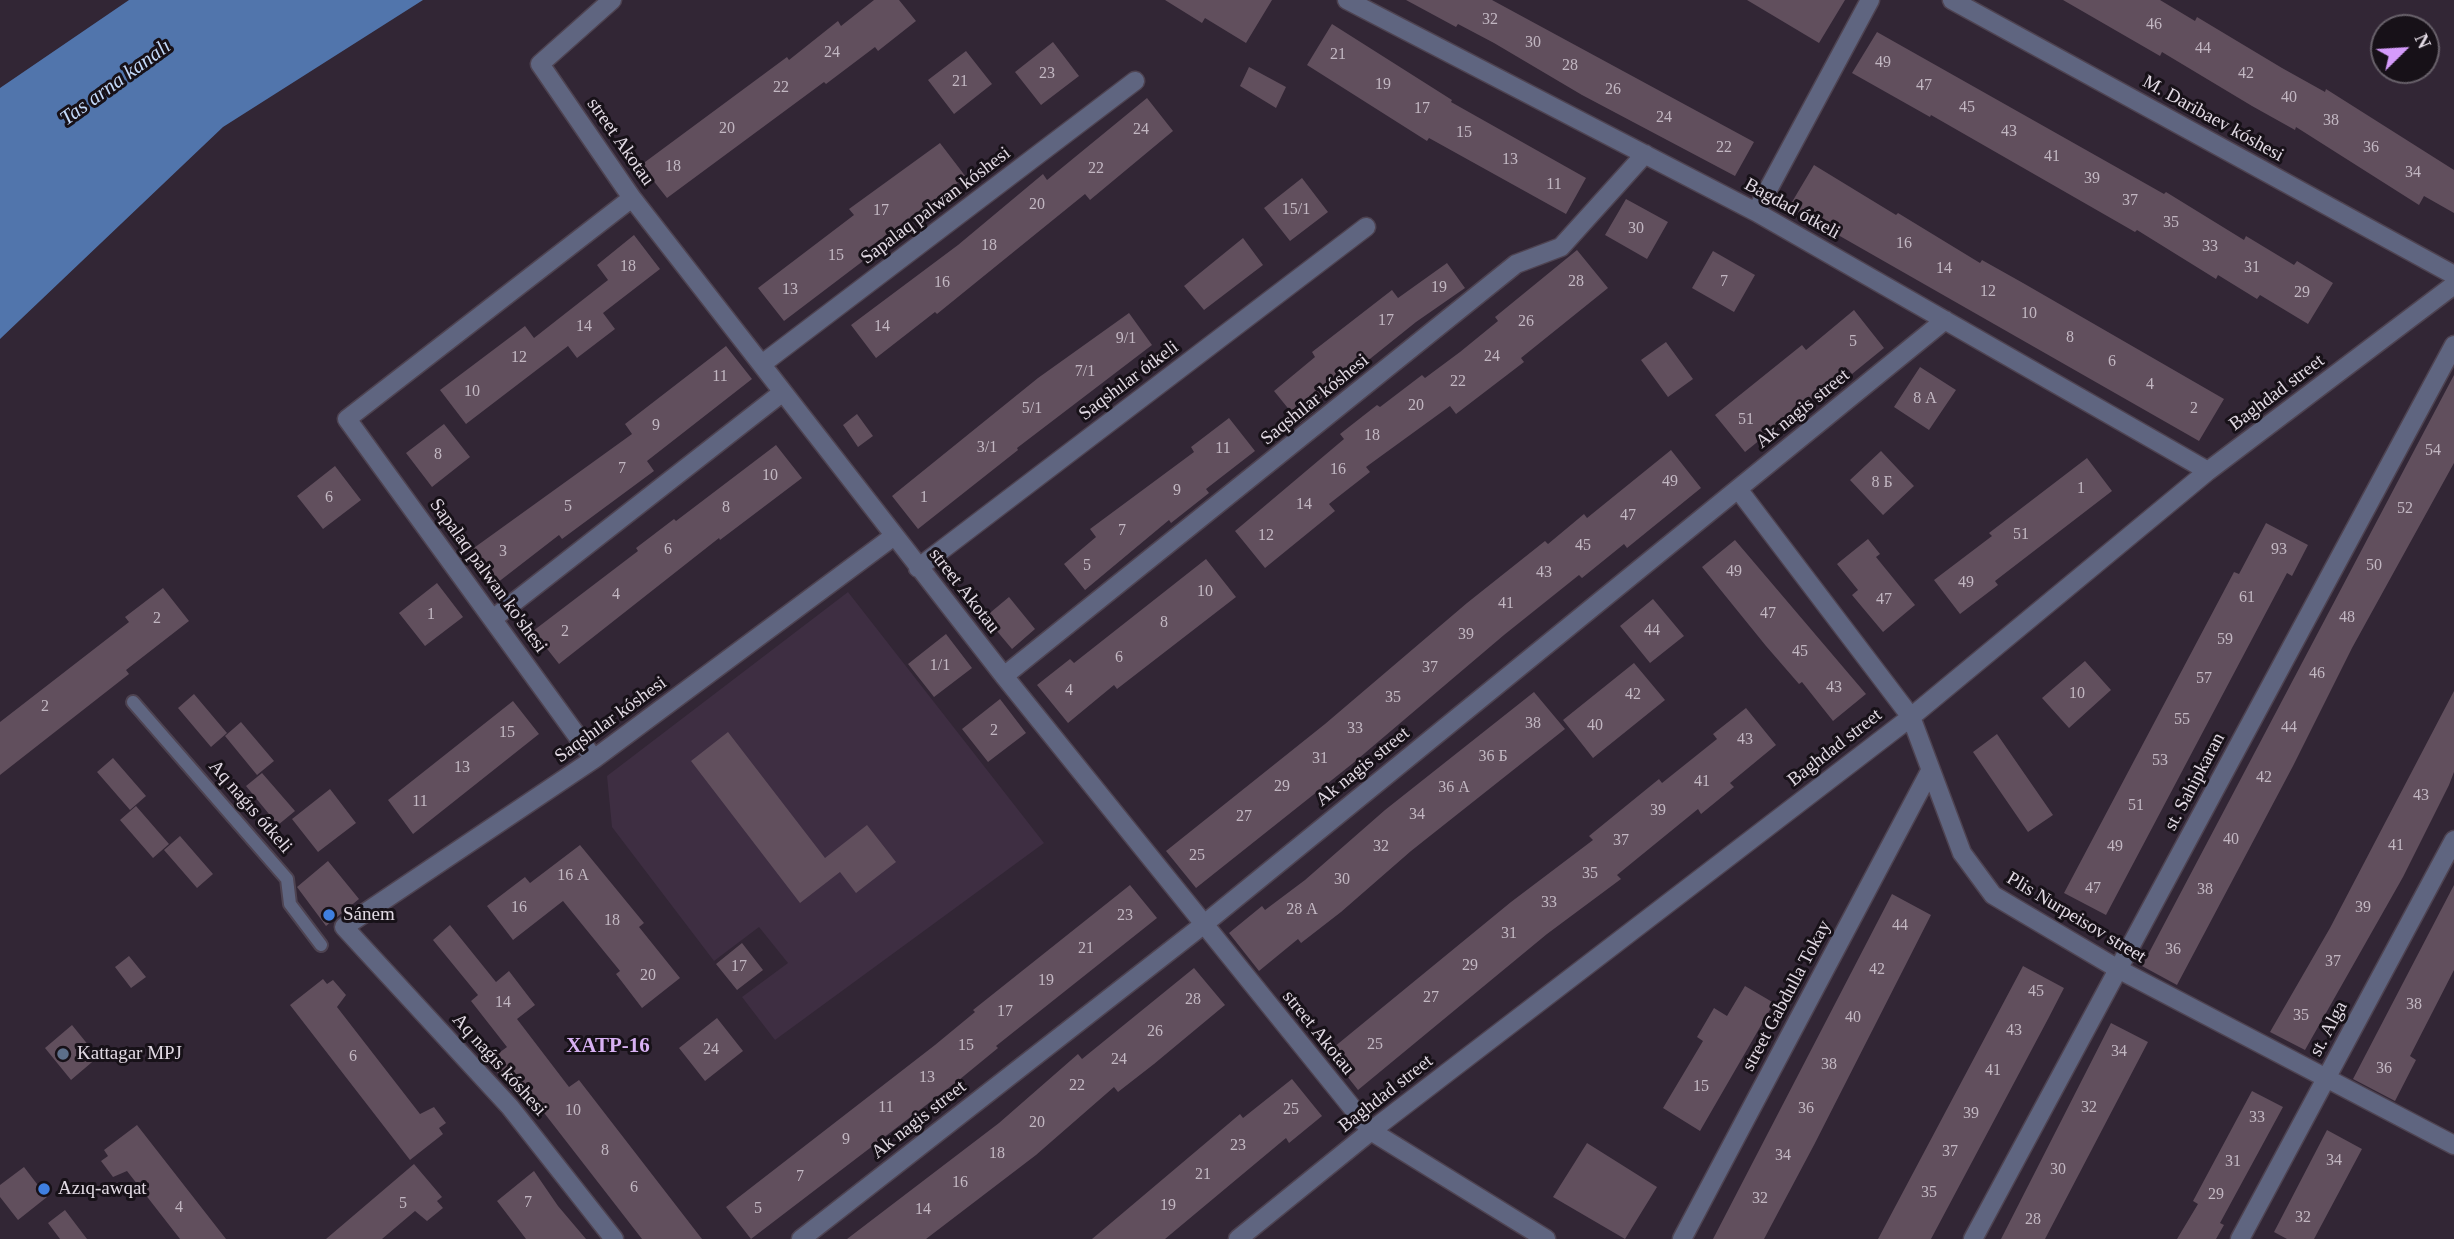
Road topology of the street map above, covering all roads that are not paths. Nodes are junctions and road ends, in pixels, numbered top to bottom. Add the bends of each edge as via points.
1 (612, 0) edge
2 (1347, 0) edge
3 (1870, 0) edge
4 (1952, 0) edge
5 (1135, 81) dead end
6 (1645, 154) junction
7 (632, 198) junction
8 (1756, 212) junction
9 (1366, 227) dead end
10 (2454, 275) edge
11 (2454, 285) edge
12 (1945, 320) junction
13 (2454, 345) edge
14 (762, 364) junction
15 (783, 391) junction
16 (2208, 471) junction
17 (1738, 489) junction
18 (894, 536) junction
19 (918, 568) junction
20 (494, 618) junction
21 (1004, 676) junction
22 (133, 702) dead end
23 (1911, 717) junction
24 (594, 760) junction
25 (1929, 773) junction
26 (2454, 840) edge
27 (1203, 925) junction
28 (344, 926) joint
29 (321, 944) dead end
30 (2118, 969) junction
31 (2326, 1078) junction
32 (1371, 1131) junction
33 (2454, 1145) edge
34 (614, 1239) edge
35 (801, 1239) edge
36 (1238, 1239) edge
37 (1546, 1239) edge
38 (1682, 1239) edge
39 (1973, 1239) edge
40 (2241, 1239) edge

1 - 7 street, street Akotau via 540,64
2 - 6 street, Bagdad ótkeli
3 - 8 street
4 - 10 street, M. Daribaev kóshesi
5 - 14 street, Sapalaq palwan kóshesi
6 - 8 street, Bagdad ótkeli
6 - 21 street, Saqshılar kóshesi via 1561,247 1516,264
7 - 14 street, street Akotau
7 - 20 street, Sapalaq palwan ko'shesi via 346,419
8 - 12 street, Bagdad ótkeli
9 - 19 street, Saqshılar ótkeli
11 - 16 street, Baghdad street
12 - 16 street, Bagdad ótkeli
12 - 17 street, Ak nagis street
13 - 30 street, st. Sahipkaran
14 - 15 street, street Akotau
15 - 18 street, street Akotau
15 - 20 street
16 - 23 street, Baghdad street
17 - 23 street, Plis Nurpeisov street
17 - 27 street, Ak nagis street
18 - 19 street, street Akotau
18 - 24 street, Saqshılar kóshesi
19 - 21 street, street Akotau
20 - 24 street, Sapalaq palwan ko'shesi
21 - 27 street, street Akotau
22 - 29 lane, Aq naǵıs ótkeli via 287,879 290,904
23 - 25 street, Plis Nurpeisov street
23 - 32 street, Baghdad street
24 - 28 street, Saqshılar kóshesi
25 - 30 street, Plis Nurpeisov street via 1962,853 1993,895
25 - 38 street, street Gabdulla Tokay
26 - 31 street, st. Alga
27 - 32 street, street Akotau
27 - 35 street, Ak nagis street
28 - 34 street, Aq naǵıs kóshesi via 510,1107
30 - 31 street, Plis Nurpeisov street
30 - 39 street, st. Sahipkaran
31 - 33 street, Plis Nurpeisov street
31 - 40 street, st. Alga
32 - 36 street, Baghdad street
32 - 37 street

